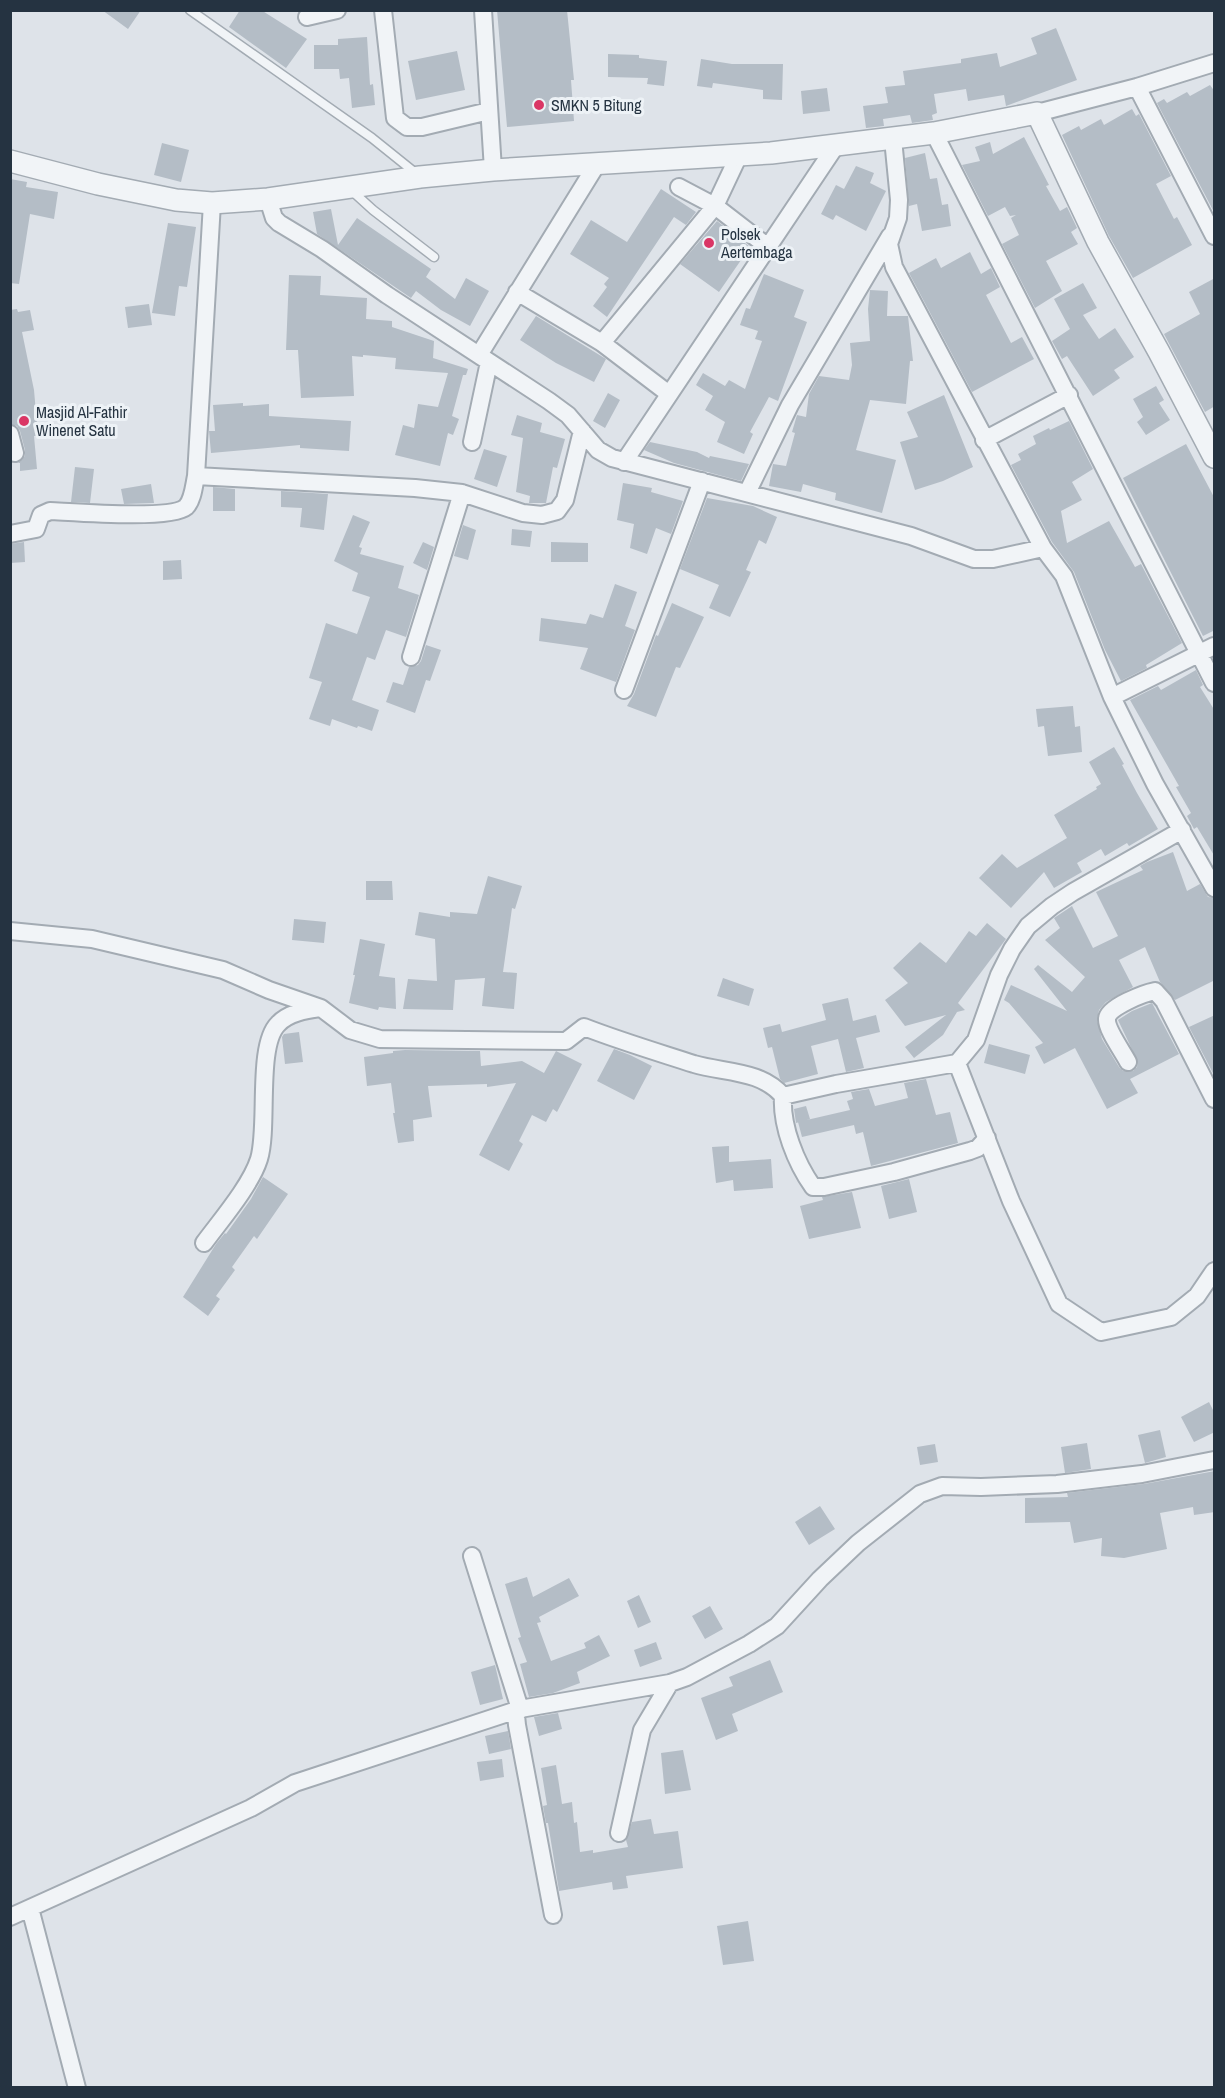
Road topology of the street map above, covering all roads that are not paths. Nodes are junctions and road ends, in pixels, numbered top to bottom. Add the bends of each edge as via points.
1 (189, 10) edge
2 (338, 10) edge
3 (383, 10) edge
4 (483, 10) edge
5 (307, 17) dead end
6 (1215, 63) edge
7 (1137, 87) junction
8 (489, 111) junction
9 (1037, 113) junction
10 (934, 133) junction
11 (893, 139) junction
12 (837, 144) junction
13 (739, 155) junction
14 (10, 161) edge
15 (597, 164) junction
16 (493, 170) junction
17 (420, 177) junction
18 (679, 187) dead end
19 (349, 188) junction
20 (268, 199) junction
21 (212, 203) junction
22 (715, 206) junction
23 (895, 227) junction
24 (1215, 236) edge
25 (768, 247) junction
26 (434, 257) dead end
27 (518, 292) junction
28 (602, 343) junction
29 (484, 358) junction
30 (669, 393) junction
31 (1069, 394) junction
32 (582, 431) junction
33 (10, 434) edge
34 (984, 440) junction
35 (472, 442) dead end
36 (15, 453) dead end
37 (1215, 457) edge
38 (624, 462) junction
39 (196, 476) junction
40 (702, 481) junction
41 (462, 493) junction
42 (747, 494) junction
43 (10, 534) edge
44 (1043, 548) junction
45 (1215, 646) edge
46 (1199, 654) junction
47 (411, 657) dead end
48 (1215, 683) edge
49 (624, 690) dead end
50 (1112, 697) junction
51 (1182, 830) junction
52 (1215, 888) edge
53 (10, 931) edge
54 (321, 1008) junction
55 (1128, 1062) dead end
56 (957, 1063) junction
57 (783, 1096) junction
58 (1215, 1100) edge
59 (987, 1138) junction
60 (204, 1243) dead end
61 (1215, 1271) edge
62 (1215, 1460) edge
63 (472, 1556) dead end
64 (670, 1683) junction
65 (520, 1708) junction
66 (619, 1833) dead end
67 (30, 1908) junction
68 (553, 1915) dead end
69 (10, 1917) edge
70 (77, 2088) edge

1 - 17 lane via 372,138
2 - 5 street
3 - 8 street via 395,118 407,127 422,127
4 - 8 street
6 - 7 street
7 - 9 street
7 - 24 street
8 - 16 street
9 - 10 street
9 - 37 street via 1098,242
10 - 11 street
10 - 31 street
11 - 12 street
11 - 23 street via 899,200
12 - 13 street
12 - 25 street
13 - 15 street
13 - 22 street
14 - 21 street via 98,184
15 - 16 street
15 - 27 street
16 - 17 street
17 - 19 street
18 - 22 street
19 - 20 street
19 - 26 lane
20 - 21 street
20 - 29 street via 279,223
21 - 39 street
22 - 25 street
22 - 28 street
23 - 34 street via 889,243 894,267
23 - 42 street via 790,405
25 - 30 street
27 - 28 street
27 - 29 street
28 - 30 street
29 - 32 street via 568,415
29 - 35 street
30 - 38 street
31 - 34 street
31 - 46 street
32 - 38 street via 598,450
32 - 41 street via 565,500 557,511 542,515 523,513
33 - 36 street
34 - 44 street
38 - 40 street
39 - 41 street
39 - 43 street via 190,501 182,509 138,514 50,511 41,515 36,530
40 - 42 street
40 - 49 street
41 - 47 street
42 - 44 street via 911,536 974,559
44 - 50 street via 1064,576
45 - 46 street
46 - 48 street
46 - 50 street
50 - 51 street
51 - 52 street
51 - 56 street via 1066,897 1028,926 999,975 976,1040
53 - 54 street via 128,946 223,970
54 - 57 street via 350,1030 380,1039 566,1041 584,1027 696,1064 755,1076 775,1086
54 - 60 street via 300,1011 278,1024 270,1039 259,1161
55 - 58 street via 1106,1018 1117,1007 1155,991 1164,1001
56 - 57 street
56 - 59 street
57 - 59 street via 783,1118 813,1187 936,1161 978,1148
59 - 61 street via 1011,1201 1059,1304 1101,1332 1171,1317 1197,1296
62 - 64 street via 1057,1484 942,1486 920,1494 858,1543 777,1626
63 - 65 street
64 - 65 street
64 - 66 street via 642,1730
65 - 67 street via 295,1783 251,1808
65 - 68 street via 517,1725
67 - 69 street
67 - 70 street

